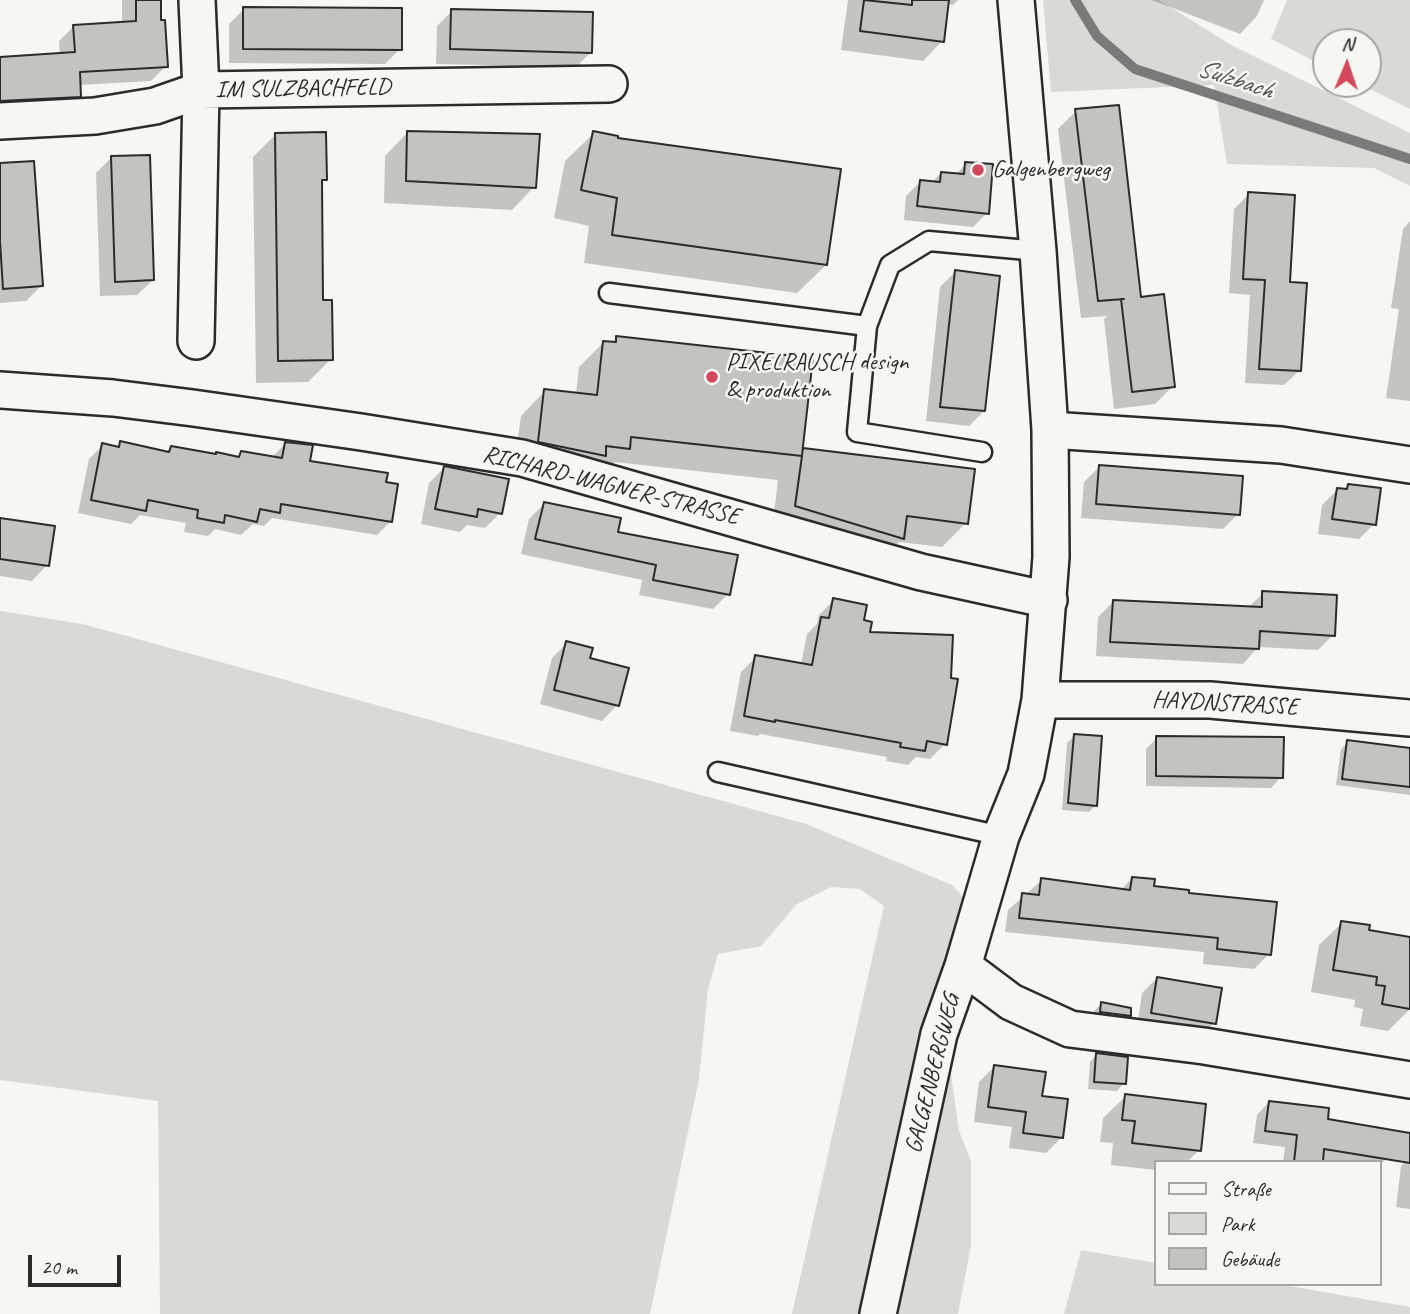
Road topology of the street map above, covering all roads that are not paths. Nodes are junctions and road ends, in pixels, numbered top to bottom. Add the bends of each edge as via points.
1 (197, 0) edge
2 (1016, 0) edge
3 (609, 84) dead end
4 (201, 90) junction
5 (0, 121) edge
6 (1038, 251) junction
7 (609, 293) dead end
8 (867, 327) junction
9 (196, 341) dead end
10 (0, 390) edge
11 (1050, 430) junction
12 (982, 452) dead end
13 (1410, 465) edge
14 (1049, 600) junction
15 (1040, 700) junction
16 (1410, 718) edge
17 (718, 772) dead end
18 (1001, 836) junction
19 (963, 966) junction
20 (1410, 1080) edge
21 (878, 1314) edge

1 - 4 street
2 - 6 street, GALGENBERGWEG
3 - 4 street, IM SULZBACHFELD
4 - 5 street, IM SULZBACHFELD via 155,106 95,116
4 - 9 street
6 - 8 lane via 929,241 890,265
6 - 11 street, GALGENBERGWEG
7 - 8 lane
8 - 12 lane via 857,432
10 - 14 street, RICHARD-WAGNER-STRASSE via 193,408 522,458 921,572
11 - 13 street via 1281,444
11 - 14 street, GALGENBERGWEG
14 - 15 street, GALGENBERGWEG
15 - 16 street, HAYDNSTRASSE via 1210,700
15 - 18 street, GALGENBERGWEG via 1026,774
17 - 18 lane
18 - 19 street, GALGENBERGWEG
19 - 20 street via 1012,1002 1070,1029
19 - 21 street, GALGENBERGWEG via 939,1034

